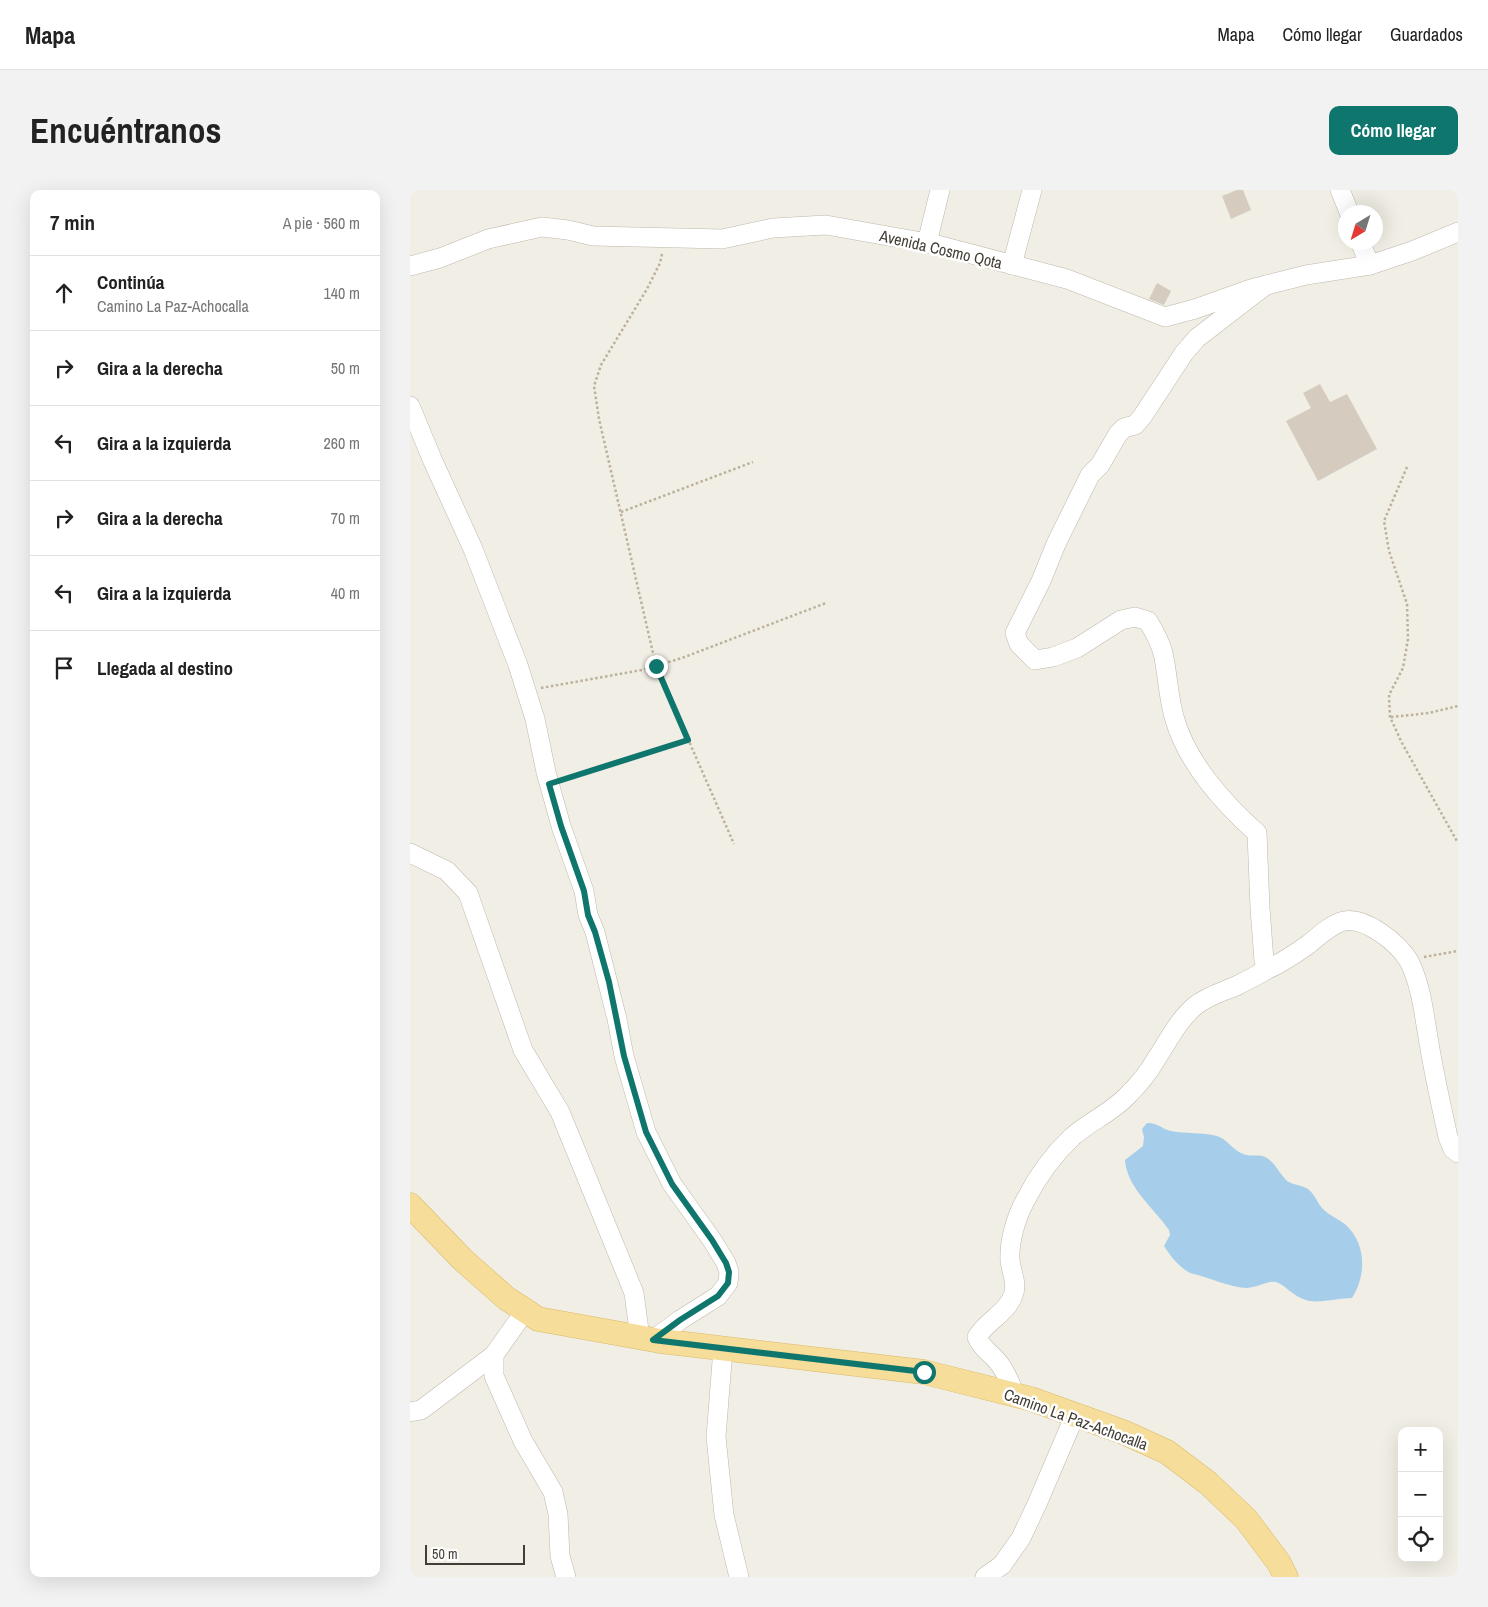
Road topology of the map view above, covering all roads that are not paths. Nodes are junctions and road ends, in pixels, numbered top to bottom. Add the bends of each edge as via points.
1 (940, 190) edge
2 (1032, 190) edge
3 (1340, 190) edge
4 (1345, 205) edge
5 (1458, 232) edge
6 (927, 242) junction
7 (1363, 250) edge
8 (1012, 265) junction
9 (1370, 265) junction
10 (410, 266) edge
11 (1266, 285) junction
12 (410, 406) edge
13 (410, 853) edge
14 (1266, 970) junction
15 (1458, 1153) edge
16 (410, 1205) edge
17 (525, 1311) junction
18 (647, 1339) junction
19 (723, 1349) junction
20 (494, 1355) junction
21 (1015, 1395) junction
22 (410, 1412) edge
23 (1075, 1415) junction
24 (993, 1574) edge
25 (566, 1577) edge
26 (739, 1577) edge
27 (1286, 1577) edge

1 - 6 street
2 - 8 street
3 - 4 street
5 - 9 street, Avenida Cosmo Qota via 1412,252
6 - 8 street, Avenida Cosmo Qota
6 - 10 street, Avenida Cosmo Qota via 826,225 773,228 722,240 593,236 542,227 488,239
7 - 9 street
8 - 11 street, Avenida Cosmo Qota via 1066,279 1165,317
9 - 11 street, Avenida Cosmo Qota
11 - 14 street via 1197,338 1142,417 1118,434 1100,465 1090,475 1016,633 1019,644 1035,660 1077,648 1121,620 1135,618 1148,621 1163,652 1175,722 1191,755 1227,805 1257,833
12 - 18 street via 473,549 518,665 561,826 600,949 624,1056 646,1132 668,1176 712,1240 729,1272 728,1283 718,1296
13 - 18 street via 447,871 468,893 523,1050 560,1112 634,1292
14 - 15 street via 1341,922 1353,920 1367,924 1387,938 1408,960 1422,1002 1448,1137
14 - 21 street via 1207,998 1191,1010 1145,1077 1119,1104 1071,1138 1023,1204 1010,1251 1014,1293 1007,1306 977,1337 1003,1369
16 - 17 main road, Camino La Paz-Achocalla via 462,1259
17 - 18 main road, Camino La Paz-Achocalla via 538,1319
17 - 20 street
18 - 19 main road, Camino La Paz-Achocalla
19 - 21 main road, Camino La Paz-Achocalla via 924,1372
19 - 26 street via 716,1437 724,1515
20 - 22 street via 421,1410
20 - 25 street via 494,1376 501,1395 553,1492 558,1514 560,1556
21 - 23 main road, Camino La Paz-Achocalla
23 - 24 street via 1021,1538
23 - 27 main road, Camino La Paz-Achocalla via 1167,1452 1208,1483 1246,1519

